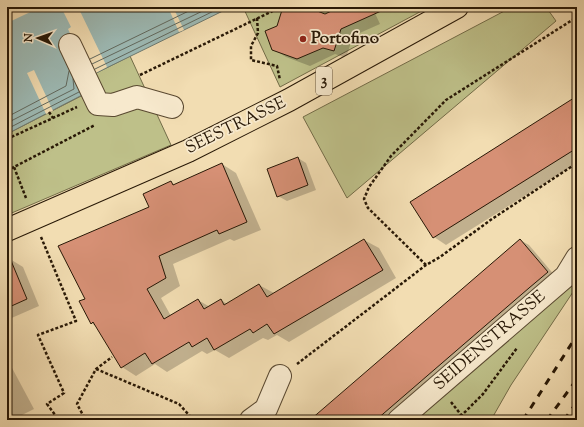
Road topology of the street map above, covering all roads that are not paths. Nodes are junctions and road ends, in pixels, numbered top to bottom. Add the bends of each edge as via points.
1 (457, 7) edge
2 (70, 45) dead end
3 (172, 107) dead end
4 (7, 230) edge
5 (577, 258) edge
6 (280, 376) road end
7 (251, 420) edge
8 (399, 420) edge

1 - 4 main road, SEESTRASSE / 3 via 289,100 208,141
2 - 3 street via 98,104 113,105 137,97
5 - 8 street, SEIDENSTRASSE via 566,276
6 - 7 street via 266,409

